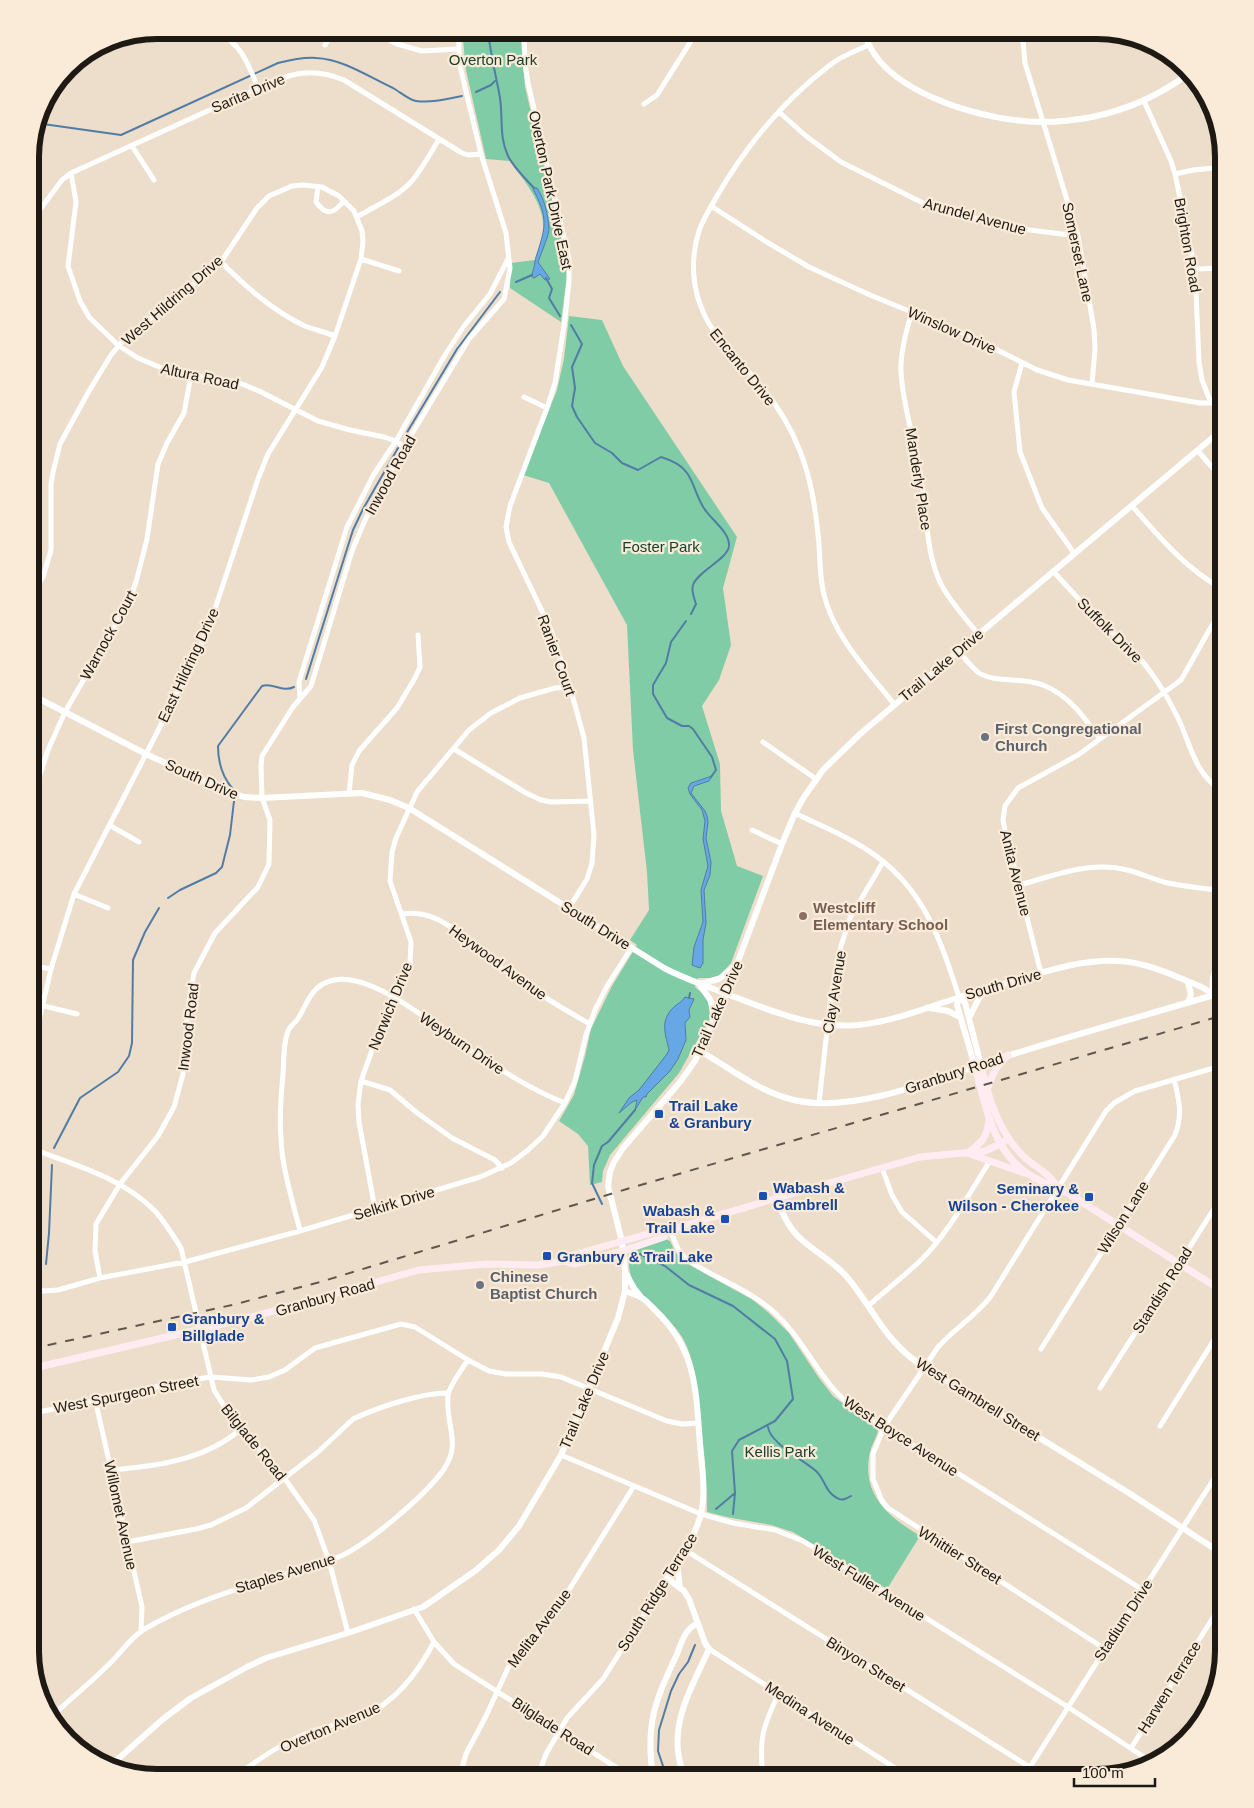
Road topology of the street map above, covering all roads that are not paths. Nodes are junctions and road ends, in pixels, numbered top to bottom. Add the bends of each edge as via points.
1 (228, 39) edge
2 (329, 39) edge
3 (388, 39) edge
4 (458, 39) edge
5 (524, 39) edge
6 (692, 39) edge
7 (867, 39) edge
8 (1023, 39) edge
9 (325, 45) dead end
10 (869, 45) junction
11 (458, 48) junction
12 (1184, 77) edge
13 (258, 88) junction
14 (1144, 101) junction
15 (644, 104) dead end
16 (779, 112) junction
17 (1043, 122) junction
18 (439, 139) junction
19 (132, 146) junction
20 (481, 154) junction
21 (1215, 168) edge
22 (71, 173) junction
23 (1175, 174) junction
24 (154, 180) dead end
25 (318, 187) junction
26 (344, 200) junction
27 (711, 206) junction
28 (39, 211) edge
29 (357, 217) junction
30 (1078, 236) junction
31 (361, 259) junction
32 (508, 259) junction
33 (221, 262) junction
34 (1215, 268) edge
35 (1195, 269) junction
36 (399, 271) dead end
37 (498, 280) junction
38 (508, 283) junction
39 (912, 312) junction
40 (335, 336) junction
41 (119, 346) junction
42 (1022, 363) junction
43 (191, 376) junction
44 (1092, 384) junction
45 (524, 397) dead end
46 (1212, 403) junction
47 (1215, 407) edge
48 (547, 408) junction
49 (295, 409) junction
50 (1215, 436) edge
51 (396, 441) junction
52 (404, 447) junction
53 (1198, 451) junction
54 (1215, 471) edge
55 (1132, 506) junction
56 (1074, 553) junction
57 (1053, 571) junction
58 (39, 583) edge
59 (1215, 584) edge
60 (1215, 620) edge
61 (978, 634) junction
62 (418, 635) dead end
63 (958, 651) junction
64 (299, 682) junction
65 (310, 686) junction
66 (570, 687) junction
67 (1165, 693) junction
68 (300, 698) junction
69 (39, 699) edge
70 (894, 704) junction
71 (65, 712) junction
72 (1100, 739) junction
73 (763, 742) dead end
74 (454, 749) junction
75 (146, 754) junction
76 (40, 775) joint
77 (39, 778) edge
78 (816, 779) junction
79 (1215, 786) edge
80 (349, 793) junction
81 (262, 798) junction
82 (590, 801) junction
83 (409, 808) junction
84 (795, 813) junction
85 (109, 825) junction
86 (752, 830) dead end
87 (140, 842) dead end
88 (782, 844) junction
89 (883, 862) junction
90 (1019, 886) junction
91 (1215, 890) edge
92 (74, 894) junction
93 (108, 908) dead end
94 (569, 908) junction
95 (402, 914) junction
96 (632, 947) junction
97 (738, 963) junction
98 (39, 967) edge
99 (51, 969) junction
100 (1215, 970) edge
101 (1041, 973) junction
102 (1188, 982) junction
103 (699, 984) junction
104 (986, 989) junction
105 (726, 994) junction
106 (1214, 996) junction
107 (958, 997) junction
108 (395, 998) junction
109 (1188, 1003) junction
110 (44, 1006) junction
111 (926, 1008) junction
112 (77, 1014) dead end
113 (960, 1017) junction
114 (969, 1018) junction
115 (714, 1020) junction
116 (590, 1024) junction
117 (39, 1025) edge
118 (828, 1025) junction
119 (700, 1052) junction
120 (1008, 1055) junction
121 (978, 1066) junction
122 (1215, 1068) edge
123 (1174, 1079) junction
124 (361, 1081) junction
125 (987, 1090) junction
126 (819, 1103) junction
127 (565, 1104) junction
128 (989, 1116) junction
129 (1008, 1139) junction
130 (1000, 1144) junction
131 (39, 1152) edge
132 (968, 1153) junction
133 (990, 1160) junction
134 (502, 1168) junction
135 (882, 1168) junction
136 (1032, 1176) junction
137 (120, 1184) junction
138 (1058, 1187) junction
139 (777, 1198) junction
140 (1215, 1207) edge
141 (375, 1208) junction
142 (1118, 1225) junction
143 (300, 1231) junction
144 (668, 1231) junction
145 (622, 1242) junction
146 (936, 1242) junction
147 (623, 1250) junction
148 (564, 1261) junction
149 (185, 1262) junction
150 (1178, 1263) junction
151 (625, 1271) junction
152 (100, 1278) junction
153 (1215, 1286) edge
154 (39, 1289) edge
155 (625, 1291) junction
156 (642, 1298) junction
157 (868, 1306) junction
158 (200, 1329) junction
159 (1215, 1338) edge
160 (1041, 1349) dead end
161 (468, 1360) junction
162 (924, 1366) junction
163 (39, 1367) edge
164 (211, 1377) junction
165 (589, 1388) junction
166 (1100, 1388) dead end
167 (448, 1393) junction
168 (96, 1399) junction
169 (39, 1412) edge
170 (698, 1423) junction
171 (1160, 1426) dead end
172 (884, 1427) junction
173 (241, 1429) junction
174 (561, 1455) junction
175 (112, 1470) junction
176 (1215, 1476) edge
177 (285, 1480) junction
178 (634, 1486) junction
179 (701, 1514) junction
180 (1182, 1528) junction
181 (127, 1542) junction
182 (1215, 1549) edge
183 (685, 1550) junction
184 (329, 1561) junction
185 (677, 1563) junction
186 (667, 1578) junction
187 (680, 1588) junction
188 (1143, 1590) junction
189 (414, 1609) junction
190 (1215, 1614) edge
191 (698, 1623) junction
192 (141, 1631) junction
193 (348, 1634) junction
194 (434, 1642) junction
195 (1106, 1648) junction
196 (710, 1649) junction
197 (498, 1691) junction
198 (780, 1693) junction
199 (1068, 1707) junction
200 (56, 1712) edge
201 (559, 1730) junction
202 (1131, 1748) junction
203 (1147, 1758) edge
204 (115, 1761) edge
205 (1030, 1766) junction
206 (246, 1769) edge
207 (461, 1769) edge
208 (540, 1769) edge
209 (619, 1769) edge
210 (652, 1769) edge
211 (681, 1769) edge
212 (762, 1769) edge
213 (897, 1769) edge
214 (1028, 1769) edge
215 (1034, 1769) edge

1 - 13 street via 237,46 249,65
2 - 9 street
3 - 11 street via 422,51
4 - 11 street, Inwood Road
5 - 48 street, Overton Park Drive East via 528,83 569,266 566,311 555,382
6 - 15 street via 657,95
7 - 10 street
8 - 17 street, Somerset Lane via 1026,63
10 - 16 street, Encanto Drive via 832,64
10 - 17 street via 891,72 908,85 947,104 990,117
11 - 20 street, Inwood Road
12 - 14 street
13 - 18 street, Sarita Drive via 299,73 335,76
13 - 19 street, Sarita Drive
14 - 17 street via 1092,117
14 - 23 street, Brighton Road
16 - 27 street, Encanto Drive via 748,149
16 - 30 street, Arundel Avenue via 841,162 925,204 1006,227
17 - 30 street, Somerset Lane
18 - 20 street, Sarita Drive via 465,154
18 - 29 street via 410,183
19 - 22 street, Sarita Drive
19 - 24 street
20 - 32 street, Inwood Road via 506,233
21 - 23 street
22 - 28 street, Sarita Drive
22 - 41 street, Altura Road via 76,202 68,266 89,317
23 - 35 street, Brighton Road
25 - 26 street, West Hildring Drive
25 - 26 street via 316,202 321,209 335,211
25 - 33 street, West Hildring Drive via 292,186 269,196 257,208
26 - 29 street, West Hildring Drive
27 - 39 street, Winslow Drive via 809,267
27 - 70 street, Encanto Drive via 699,230 693,263 698,300 715,335 755,378 789,427 814,498 821,579 831,615 850,648
29 - 31 street, East Hildring Drive via 363,241
30 - 44 street, Somerset Lane via 1094,330
31 - 36 street
31 - 40 street, East Hildring Drive
32 - 37 street, Inwood Road
32 - 38 street, Inwood Road
33 - 40 street via 269,305 306,326
33 - 41 street, West Hildring Drive
34 - 35 street
35 - 46 street, Brighton Road via 1199,362 1206,393
37 - 38 street
37 - 51 street, Inwood Road via 445,355
38 - 52 street, Inwood Road via 504,299 470,339
39 - 42 street, Winslow Drive via 970,336
39 - 61 street, Manderly Place via 904,340 901,371 931,553 944,589
40 - 49 street, East Hildring Drive via 322,367
41 - 43 street, Altura Road via 154,365
41 - 58 street, West Hildring Drive via 88,391 60,444 52,485 51,550
42 - 44 street, Winslow Drive via 1053,376
42 - 56 street via 1014,392 1020,452 1042,508
43 - 49 street, Altura Road via 237,382
43 - 71 street, Warnock Court via 184,413 158,464 147,539 136,582 128,603
44 - 46 street, Winslow Drive
45 - 48 street
46 - 47 street, Brighton Road
48 - 66 street, Ranier Court via 510,506 506,527 508,542 551,630
49 - 51 street, Altura Road via 318,421
49 - 75 street, East Hildring Drive via 268,454 208,630
50 - 53 street, Trail Lake Drive
51 - 52 street, Altura Road
51 - 64 street, Inwood Road via 374,474 347,527
52 - 65 street, Inwood Road via 352,551
53 - 54 street
53 - 55 street, Trail Lake Drive
55 - 56 street, Trail Lake Drive
55 - 59 street via 1175,554
56 - 57 street, Trail Lake Drive
57 - 61 street, Trail Lake Drive
57 - 67 street, Suffolk Drive via 1098,619 1136,653
60 - 67 street, Anita Avenue via 1181,680
61 - 63 street, Trail Lake Drive
62 - 80 street via 420,667 416,678 397,708 359,751 352,765
63 - 70 street, Trail Lake Drive
63 - 72 street via 985,676 1031,681 1058,693 1077,708
64 - 65 street
64 - 68 street, Inwood Road
65 - 68 street, Inwood Road
66 - 74 street, Norwich Drive via 520,698 498,709 469,730
66 - 82 street, Ranier Court via 584,738
67 - 72 street, Anita Avenue
67 - 79 street, Suffolk Drive via 1197,764 1205,778
68 - 81 street, Inwood Road via 262,756
69 - 71 street, South Drive
70 - 78 street, Trail Lake Drive via 843,748
71 - 75 street, South Drive
71 - 76 street, Warnock Court
72 - 90 street, Anita Avenue via 1018,788 1006,806 1004,832
73 - 78 street
74 - 82 street via 541,800
74 - 83 street, Norwich Drive
75 - 81 street, South Drive via 228,792
75 - 85 street, East Hildring Drive
76 - 77 street, Warnock Court
78 - 84 street, Trail Lake Drive
80 - 81 street, South Drive
80 - 83 street, South Drive via 377,796
81 - 137 street, Inwood Road via 270,820 270,864 258,887 215,933 194,973 183,1074 174,1107 158,1136
82 - 94 street, Ranier Court via 594,835 592,863
83 - 94 street, South Drive
83 - 95 street, Norwich Drive via 396,838 390,866 390,881
84 - 88 street, Trail Lake Drive
84 - 89 street via 854,842
85 - 87 street
85 - 92 street, East Hildring Drive
86 - 88 street
88 - 97 street, Trail Lake Drive
89 - 107 street via 924,908 939,937
89 - 118 street, Clay Avenue via 846,929 837,962
90 - 91 street via 1073,871 1104,867 1130,870 1184,887
90 - 101 street, Anita Avenue
92 - 93 street
92 - 99 street, East Hildring Drive
94 - 96 street, South Drive
95 - 108 street, Norwich Drive via 411,953 408,971
95 - 116 street, Heywood Avenue via 421,914 439,920 528,986
96 - 103 street, South Drive via 664,968
96 - 116 street, Selkirk Drive via 602,995
97 - 103 street via 719,979
97 - 105 street, Trail Lake Drive
98 - 99 street
99 - 110 street, East Hildring Drive
100 - 106 street via 1211,985
101 - 102 street, South Drive via 1089,962 1118,961 1155,968
101 - 104 street, South Drive
102 - 106 street, South Drive
102 - 109 street via 1191,994
103 - 105 street, South Drive
103 - 115 street via 710,1002
104 - 107 street, South Drive
104 - 114 street
105 - 115 street, Trail Lake Drive
105 - 118 street, South Drive via 797,1019
106 - 109 street, Granbury Road
107 - 111 street, South Drive
107 - 113 street
107 - 114 street via 965,1003
108 - 124 street, Norwich Drive
108 - 127 street, Weyburn Drive via 528,1087
108 - 143 street, Weyburn Drive via 350,980 328,981 312,993 289,1030 280,1113 281,1140 286,1177
109 - 120 street, Granbury Road
110 - 112 street
110 - 117 street, East Hildring Drive
111 - 113 street
111 - 118 street, South Drive via 870,1023
113 - 121 street
114 - 121 street
115 - 119 street, Trail Lake Drive
116 - 127 street, Selkirk Drive via 575,1081
118 - 126 street, Clay Avenue
119 - 126 street, Granbury Road via 760,1087 794,1100
119 - 145 street, Trail Lake Drive via 680,1082 620,1152 612,1167 608,1186
120 - 121 street, Granbury Road
120 - 125 main road via 993,1072
121 - 125 main road
121 - 126 street, Granbury Road via 877,1097
121 - 128 main road
122 - 123 street, Whittier Street
123 - 138 street, Whittier Street via 1135,1090 1114,1103
123 - 142 street, Wilson Lane via 1180,1105 1178,1126
124 - 134 street via 390,1090 452,1138 495,1160
124 - 141 street, Norwich Drive via 359,1122
125 - 129 main road
127 - 134 street, Selkirk Drive via 548,1130
128 - 130 main road
128 - 132 main road via 986,1135
129 - 130 main road
129 - 138 main road
130 - 132 main road via 985,1151
130 - 136 main road via 1011,1159
131 - 137 street, Bilglade Road
132 - 133 main road
132 - 135 main road via 920,1157
133 - 136 main road
133 - 146 street
134 - 141 street, Selkirk Drive
135 - 139 main road
135 - 146 street via 902,1212
136 - 138 main road
137 - 149 street, Bilglade Road via 154,1210 169,1228
137 - 152 street, Inwood Road via 96,1224 95,1251
138 - 142 main road
138 - 162 street, Whittier Street via 991,1296 982,1308 946,1338
139 - 144 main road
139 - 157 street, West Gambrell Street via 794,1232 839,1268
140 - 150 street, Standish Road
141 - 143 street, Selkirk Drive
142 - 150 main road
142 - 160 street, Wilson Lane
143 - 149 street, Selkirk Drive
144 - 145 main road, Granbury Road
144 - 147 main road, Granbury Road via 664,1237
144 - 172 street, West Boyce Avenue via 685,1258 751,1295 778,1315 832,1389 851,1406
145 - 147 street, Trail Lake Drive
145 - 148 main road, Granbury Road via 573,1255
146 - 157 street
147 - 148 main road, Granbury Road via 574,1264
147 - 151 street, Trail Lake Drive
148 - 158 main road, Granbury Road via 419,1270
149 - 152 street, Selkirk Drive
149 - 158 street, Bilglade Road
150 - 153 main road
150 - 166 street, Standish Road
151 - 155 street, Trail Lake Drive
151 - 156 street
152 - 154 street, Selkirk Drive via 58,1290
155 - 156 street, South Ridge Terrace
155 - 165 street, Trail Lake Drive via 618,1318
156 - 170 street, South Ridge Terrace via 675,1331 684,1347 692,1373
157 - 162 street, West Gambrell Street via 890,1339
158 - 163 main road, Granbury Road
158 - 164 street, Bilglade Road
159 - 171 street
161 - 164 street, West Spurgeon Street via 415,1327 401,1324 315,1348 269,1377 251,1380
161 - 165 street, West Spurgeon Street via 495,1372 554,1376
161 - 167 street
162 - 172 street, Whittier Street
162 - 180 street, West Gambrell Street
164 - 168 street, West Spurgeon Street
164 - 173 street, Bilglade Road via 220,1400
165 - 170 street, West Spurgeon Street via 667,1421
165 - 174 street, Trail Lake Drive
167 - 177 street via 431,1394 353,1418
167 - 184 street, Staples Avenue via 453,1448 445,1468 429,1488 388,1524 357,1547
168 - 169 street, West Spurgeon Street
168 - 175 street, Willomet Avenue
170 - 179 street, South Ridge Terrace via 703,1483
172 - 188 street, West Boyce Avenue
172 - 195 street, Whittier Street via 873,1454 872,1468 873,1479 888,1508
173 - 175 street via 229,1440 184,1459
173 - 177 street, Bilglade Road
174 - 178 street, West Fuller Avenue
174 - 189 street, Trail Lake Drive via 519,1526 499,1550 438,1598
175 - 181 street, Willomet Avenue
176 - 180 street, Stadium Drive
177 - 181 street via 246,1508 211,1525
177 - 184 street, Bilglade Road via 314,1520
178 - 179 street, West Fuller Avenue
178 - 197 street, Melita Avenue via 552,1617 508,1668
179 - 183 street, South Ridge Terrace
179 - 199 street, West Fuller Avenue via 775,1530 802,1541
180 - 182 street, West Gambrell Street
180 - 188 street, Stadium Drive
181 - 192 street, Willomet Avenue via 142,1607
183 - 185 street, South Ridge Terrace
183 - 205 street, Binyon Street
184 - 192 street, Staples Avenue via 218,1594
184 - 193 street, Bilglade Road
185 - 186 street, South Ridge Terrace
185 - 187 street
186 - 187 street
186 - 201 street, South Ridge Terrace via 603,1679
187 - 191 street via 689,1599
188 - 195 street, Stadium Drive
189 - 193 street, Trail Lake Drive
189 - 194 street, Bilglade Road
190 - 202 street, Harwen Terrace
191 - 196 street
191 - 210 street via 688,1630 653,1710 650,1737
192 - 200 street, Staples Avenue
193 - 204 street, Trail Lake Drive via 266,1658 208,1687 163,1719
194 - 197 street, Bilglade Road via 454,1664
194 - 206 street, Overton Avenue via 410,1681 391,1700 360,1718 312,1731 267,1754
195 - 199 street, Stadium Drive
196 - 198 street, Medina Avenue
196 - 211 street via 683,1707 678,1750
197 - 201 street, Bilglade Road
197 - 207 street, Melita Avenue
198 - 212 street via 767,1718 762,1738
198 - 213 street, Medina Avenue
199 - 202 street, West Fuller Avenue
199 - 205 street, Stadium Drive
201 - 208 street, South Ridge Terrace
201 - 209 street, Bilglade Road
202 - 203 street, West Fuller Avenue
205 - 214 street, Stadium Drive
205 - 215 street, Binyon Street

